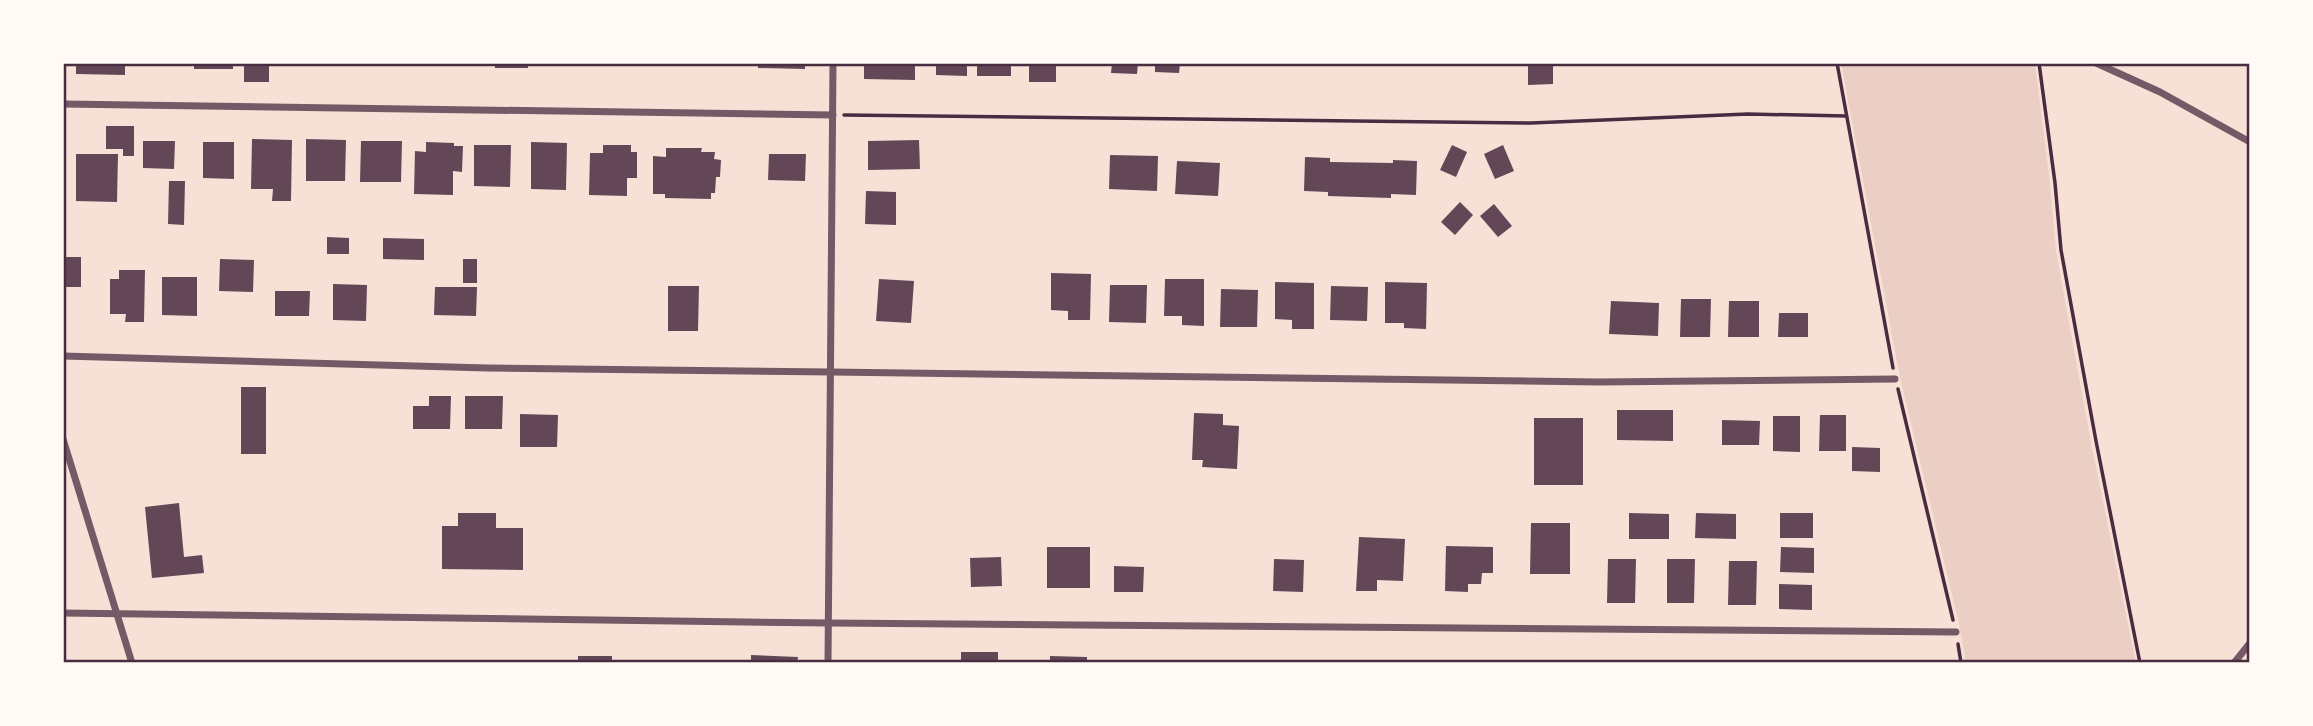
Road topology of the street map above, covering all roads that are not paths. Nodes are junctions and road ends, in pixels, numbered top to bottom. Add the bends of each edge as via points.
1 (833, 63) edge
2 (2096, 63) edge
3 (63, 104) edge
4 (833, 115) junction
5 (2250, 142) edge
6 (63, 356) edge
7 (831, 372) junction
8 (1895, 379) road end
9 (63, 439) edge
10 (63, 613) edge
11 (119, 613) junction
12 (829, 623) junction
13 (1956, 632) road end
14 (2250, 643) edge
15 (132, 663) edge
16 (828, 663) edge
17 (2234, 663) edge

1 - 4 street
2 - 5 street
3 - 4 street
4 - 7 street
6 - 7 street
7 - 8 street via 1599,382
7 - 12 street
9 - 11 street
10 - 11 street
11 - 12 street
11 - 15 street
12 - 13 street
12 - 16 street
14 - 17 street

